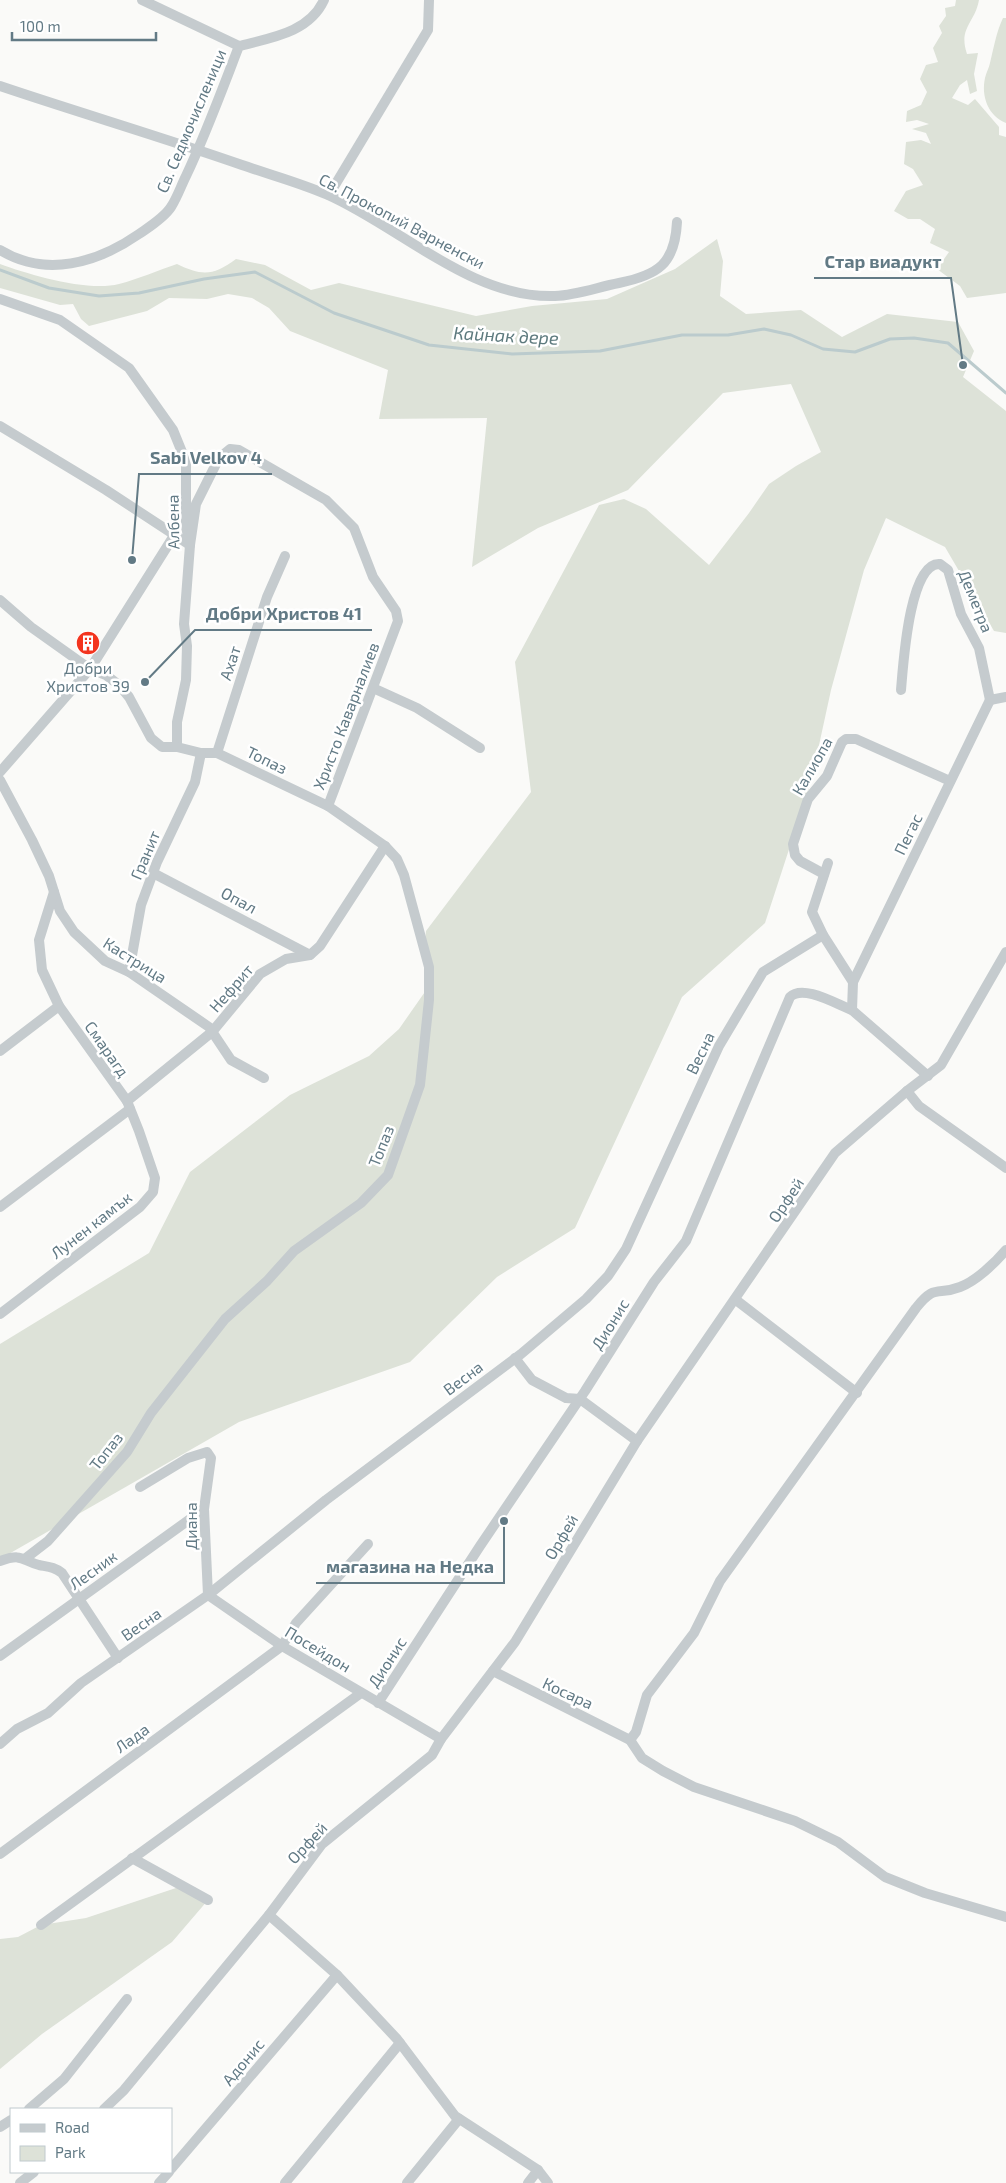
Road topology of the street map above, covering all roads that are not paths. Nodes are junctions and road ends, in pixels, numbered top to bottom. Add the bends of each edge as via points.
1 (142, 0) edge
2 (324, 0) edge
3 (429, 0) edge
4 (239, 46) junction
5 (0, 86) edge
6 (198, 150) junction
7 (329, 195) junction
8 (677, 222) dead end
9 (0, 250) edge
10 (0, 299) edge
11 (0, 426) edge
12 (175, 534) junction
13 (190, 545) junction
14 (285, 556) dead end
15 (0, 600) edge
16 (90, 669) junction
17 (373, 688) junction
18 (901, 690) dead end
19 (1006, 697) edge
20 (990, 700) junction
21 (177, 747) junction
22 (480, 748) dead end
23 (201, 753) junction
24 (217, 753) junction
25 (0, 772) edge
26 (0, 780) edge
27 (950, 781) junction
28 (328, 806) junction
29 (385, 846) junction
30 (828, 863) dead end
31 (153, 872) junction
32 (824, 874) junction
33 (54, 892) junction
34 (823, 935) junction
35 (1006, 952) edge
36 (310, 955) junction
37 (129, 972) junction
38 (853, 982) junction
39 (59, 1006) junction
40 (852, 1010) junction
41 (212, 1032) junction
42 (0, 1050) edge
43 (928, 1076) junction
44 (264, 1078) dead end
45 (907, 1091) junction
46 (128, 1105) junction
47 (1006, 1168) edge
48 (0, 1207) edge
49 (1006, 1250) edge
50 (736, 1300) junction
51 (0, 1314) edge
52 (515, 1358) junction
53 (856, 1393) junction
54 (580, 1399) junction
55 (637, 1442) junction
56 (140, 1487) dead end
57 (204, 1509) junction
58 (368, 1544) dead end
59 (26, 1558) junction
60 (0, 1561) edge
61 (208, 1595) junction
62 (77, 1599) junction
63 (282, 1646) junction
64 (0, 1656) edge
65 (118, 1658) junction
66 (493, 1672) junction
67 (360, 1693) junction
68 (378, 1703) junction
69 (2, 1739) edge
70 (441, 1739) junction
71 (630, 1740) junction
72 (0, 1854) edge
73 (132, 1858) junction
74 (208, 1900) dead end
75 (269, 1915) junction
76 (1006, 1917) edge
77 (42, 1926) dead end
78 (337, 1975) junction
79 (127, 2000) dead end
80 (400, 2044) junction
81 (30, 2108) edge
82 (105, 2108) edge
83 (459, 2119) junction
84 (172, 2168) edge
85 (538, 2170) junction
86 (33, 2173) edge
87 (167, 2173) edge
88 (20, 2183) edge
89 (159, 2183) edge
90 (285, 2183) edge
91 (407, 2183) edge
92 (528, 2183) edge
93 (548, 2183) edge

1 - 4 street
2 - 4 street, Св. Седмочисленици via 320,9 305,23 284,34
3 - 7 street via 428,30
4 - 6 street, Св. Седмочисленици
5 - 6 street, Св. Прокопий Варненски
6 - 7 street, Св. Прокопий Варненски
6 - 9 street, Св. Седмочисленици via 170,208 150,226 101,256 76,264 52,266 28,262
7 - 8 street, Св. Прокопий Варненски via 479,279 536,295 579,293 648,276 673,250
10 - 13 street, Албена via 60,320 129,368 173,430 186,462 186,527
11 - 12 street
12 - 13 street
12 - 16 street
13 - 17 street, Христо Каварналиев via 196,504 219,458 230,449 239,450 326,500 354,528 373,577 396,611 398,621
13 - 21 street, Албена via 184,624 188,646 186,680 177,722
14 - 24 street, Ахат via 267,597
15 - 16 street, Топаз via 31,627
16 - 21 street, Топаз via 106,674 129,697 151,738 162,747
16 - 25 street
17 - 22 street via 417,708
17 - 28 street, Христо Каварналиев
18 - 20 street, Деметра via 904,638 918,585 931,566 940,564 948,570 961,614 979,648
19 - 20 street
20 - 27 street, Пегас
21 - 23 street, Топаз
23 - 24 street, Топаз
23 - 31 street, Гранит via 195,782
24 - 28 street, Топаз
26 - 33 street, Кастрица via 32,840
27 - 32 street, Калиопа via 856,739 846,739 827,776 808,798 793,844 800,861
27 - 38 street, Пегас
28 - 29 street, Топаз
29 - 36 street via 320,946
29 - 59 street, Топаз via 397,859 404,875 430,967 420,1085 388,1175 361,1203 294,1250 225,1319 151,1413 127,1452 48,1541
30 - 32 street
31 - 36 street, Опал
31 - 37 street, Гранит via 141,905
32 - 34 street via 812,912
33 - 37 street, Кастрица via 60,911 74,932 105,961
33 - 39 street, Смарагд via 39,940 42,970
34 - 38 street
34 - 52 street, Весна via 762,972 719,1046 617,1263 586,1299
35 - 43 street, Орфей via 941,1065
36 - 41 street, Нефрит via 286,959 260,974
37 - 41 street, Кастрица
38 - 40 street
39 - 42 street
39 - 46 street, Смарагд
40 - 43 street
40 - 54 street, Дионис via 806,992 797,992 790,997 686,1241 654,1282
41 - 44 street, Кастрица via 231,1060
41 - 46 street, Нефрит
43 - 45 street, Орфей
45 - 47 street via 919,1106
45 - 50 street, Орфей via 835,1154
46 - 48 street, Нефрит
46 - 51 street, Лунен камък via 155,1178 153,1192 140,1207
49 - 53 street via 968,1284 926,1295
50 - 53 street
50 - 55 street, Орфей
52 - 54 street via 532,1380 566,1398
52 - 61 street, Весна via 326,1500
53 - 71 street via 720,1581 694,1633 647,1695 636,1732
54 - 55 street
54 - 68 street, Дионис
55 - 66 street, Орфей via 515,1642
56 - 57 street, Диана via 188,1458 207,1452 211,1458
57 - 61 street, Диана
57 - 62 street, Лесник
58 - 63 street via 296,1623
59 - 60 street via 11,1557
59 - 62 street via 62,1573
61 - 63 street, Посейдон
61 - 65 street, Весна
62 - 64 street, Лесник
62 - 65 street
63 - 67 street, Посейдон
63 - 72 street, Лада
65 - 69 street, Весна via 81,1683 48,1713
66 - 70 street, Орфей
66 - 71 street, Косара
67 - 68 street, Посейдон
67 - 73 street, Дионис
68 - 70 street, Посейдон
70 - 75 street, Орфей via 432,1755 322,1844
71 - 76 street via 642,1758 663,1771 702,1790 796,1821 838,1842 885,1877
73 - 74 street
73 - 77 street, Дионис
75 - 78 street
75 - 82 street, Орфей via 124,2090
78 - 80 street
78 - 84 street, Адонис
79 - 81 street via 64,2079
80 - 83 street
80 - 90 street
83 - 85 street
83 - 91 street
85 - 92 street
85 - 93 street
86 - 88 street
87 - 89 street

